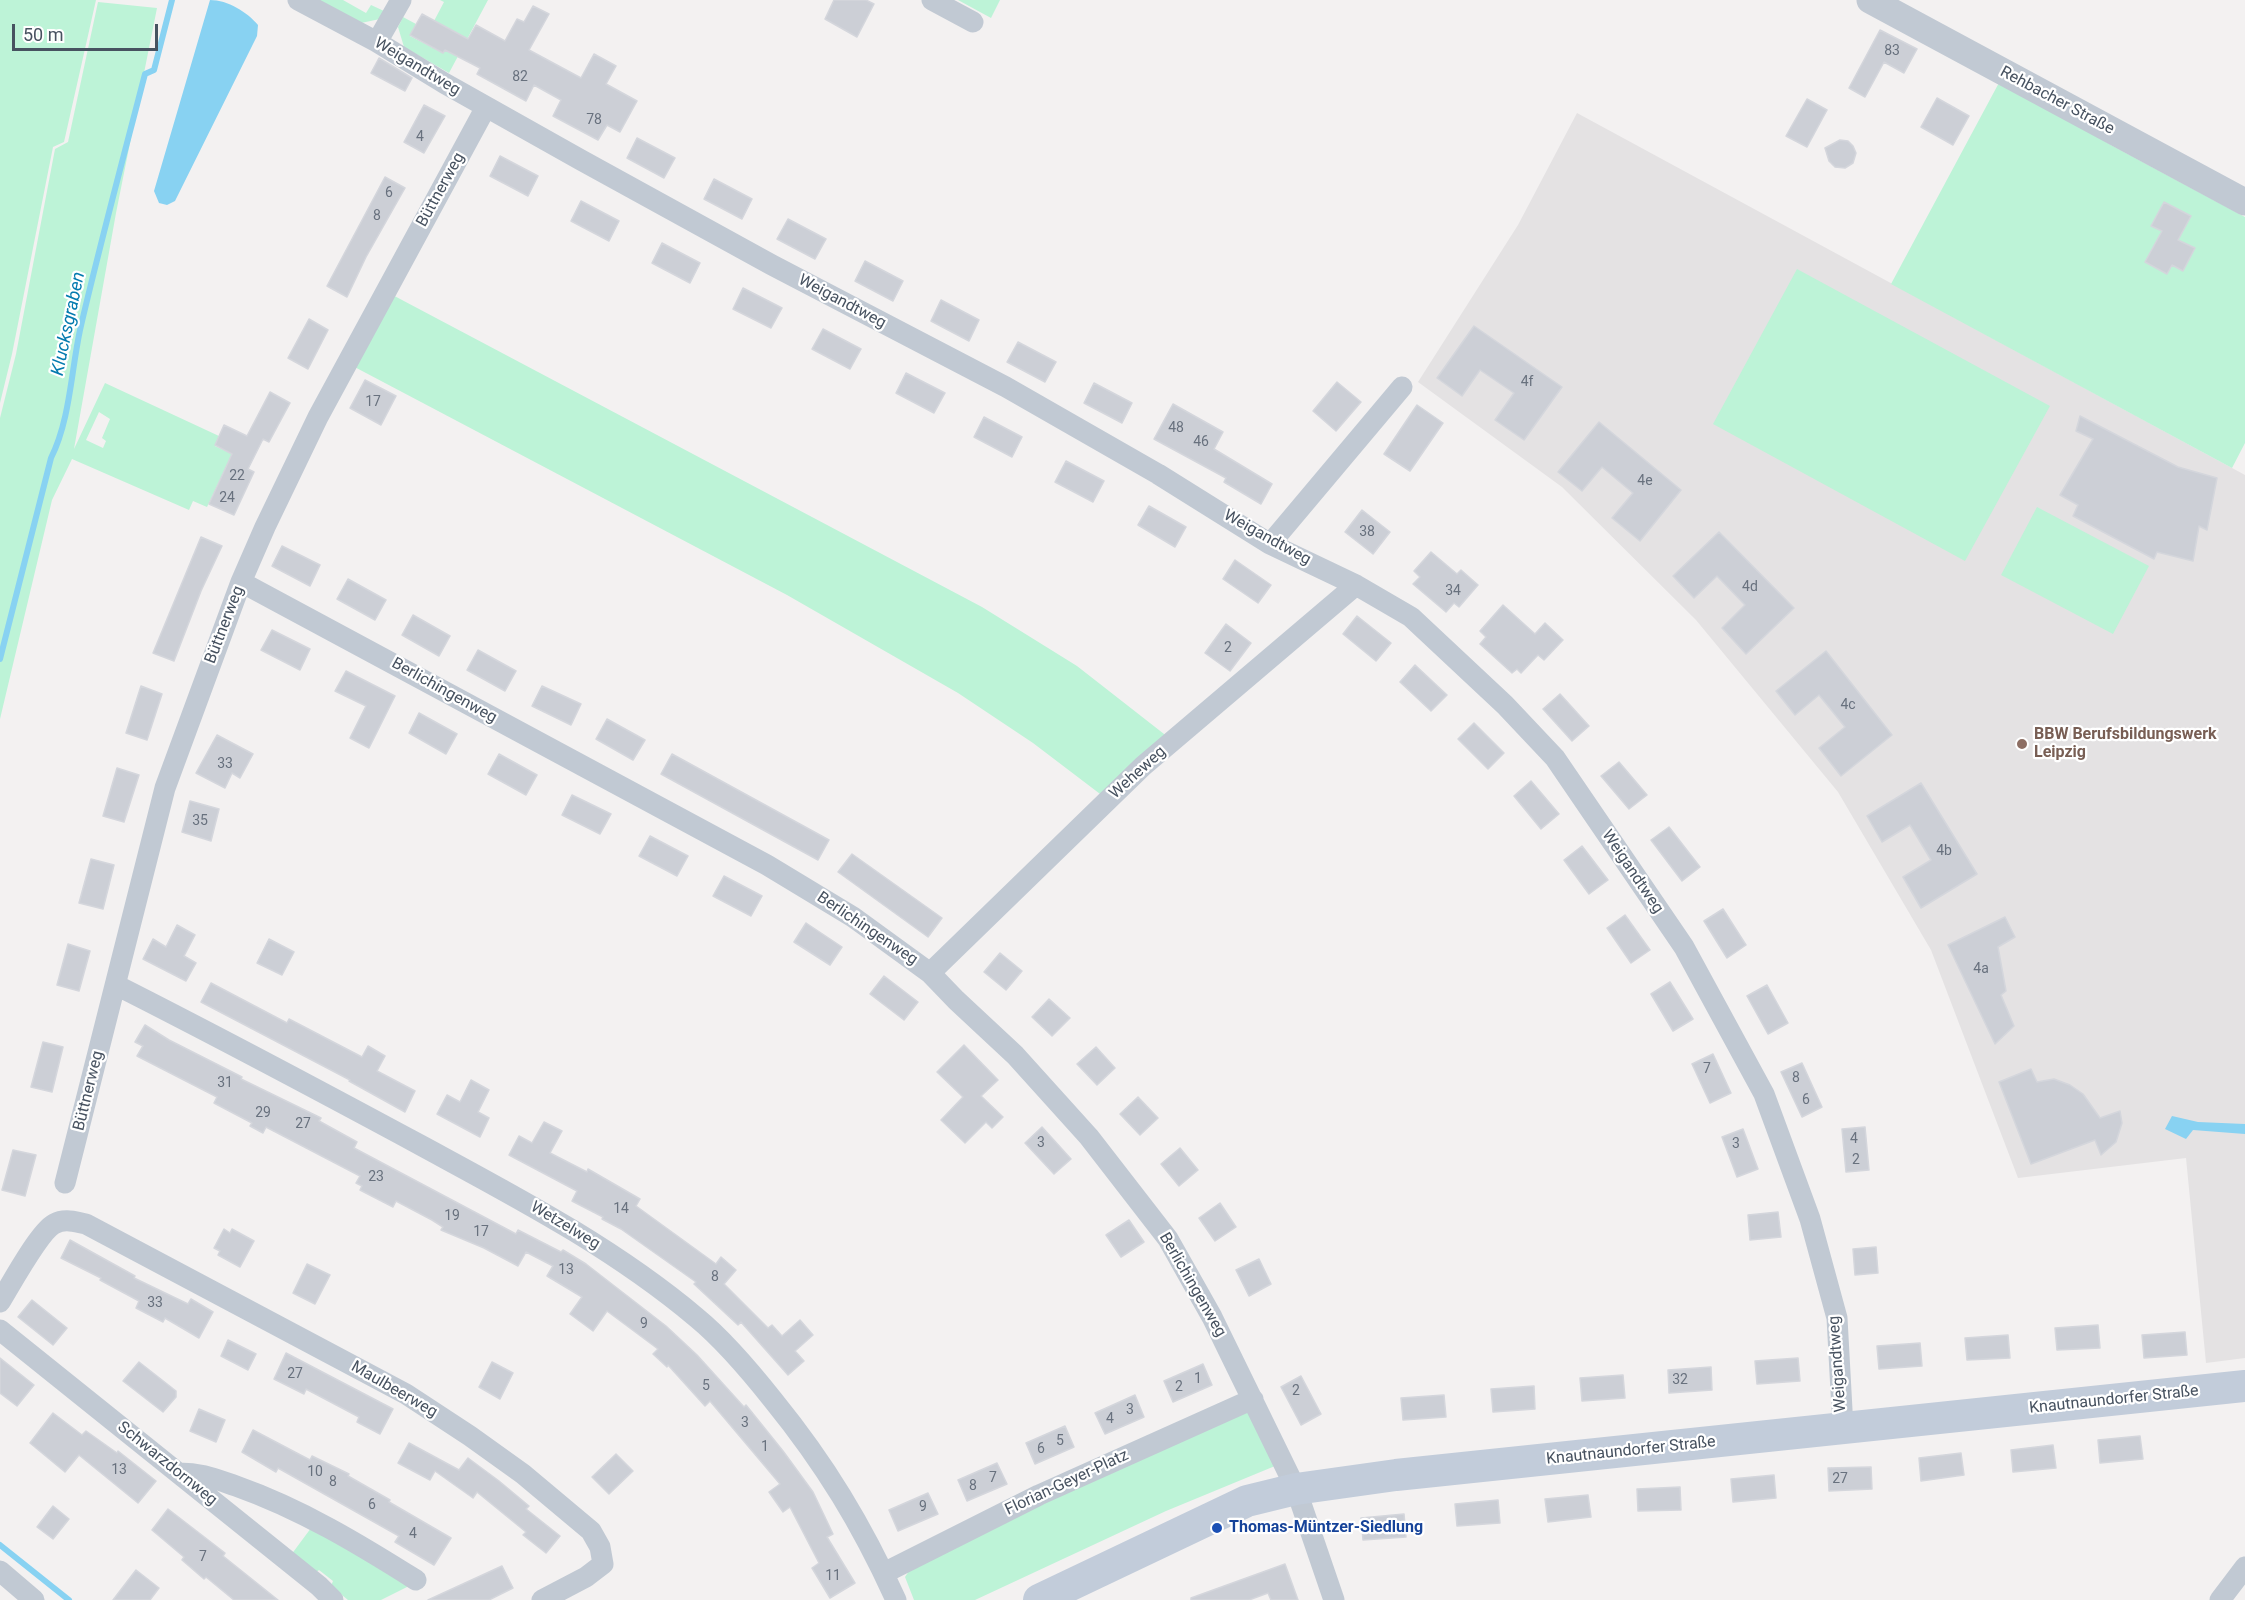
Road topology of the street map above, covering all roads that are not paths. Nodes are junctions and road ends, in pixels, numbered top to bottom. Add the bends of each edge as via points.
1 (298, 0) edge
2 (401, 0) edge
3 (932, 0) edge
4 (1870, 0) edge
5 (973, 22) dead end
6 (377, 42) junction
7 (486, 107) junction
8 (2245, 202) edge
9 (1402, 387) dead end
10 (1270, 543) junction
11 (241, 582) junction
12 (1356, 585) junction
13 (930, 973) junction
14 (116, 984) junction
15 (65, 1183) dead end
16 (0, 1302) edge
17 (0, 1330) edge
18 (2245, 1386) edge
19 (1253, 1399) junction
20 (1843, 1428) junction
21 (179, 1473) junction
22 (1296, 1489) junction
23 (2245, 1567) edge
24 (0, 1571) edge
25 (884, 1573) junction
26 (416, 1580) dead end
27 (34, 1600) edge
28 (333, 1600) edge
29 (543, 1600) edge
30 (896, 1600) edge
31 (1039, 1600) edge
32 (1334, 1600) edge
33 (2220, 1600) edge

1 - 6 street, Weigandtweg
2 - 6 street
3 - 5 street
4 - 8 street, Rehbacher Straße
6 - 7 street, Weigandtweg
7 - 10 street, Weigandtweg via 762,260 1006,387
7 - 11 street, Büttnerweg via 318,417
9 - 10 street
10 - 12 street, Weigandtweg
11 - 13 street, Berlichingenweg via 767,865 853,917
11 - 14 street, Büttnerweg via 165,788
12 - 13 street, Weheweg via 1143,766
12 - 20 street, Weigandtweg via 1411,617 1555,758 1684,947 1764,1094 1810,1219 1837,1317
13 - 19 street, Berlichingenweg via 1015,1055 1074,1120 1168,1239
14 - 15 street, Büttnerweg
14 - 25 street, Wetzelweg via 516,1196 610,1253 698,1318 751,1372 809,1444 841,1493
16 - 29 street, Maulbeerweg via 29,1253 52,1224 66,1220 86,1224 406,1394 523,1474 591,1531 603,1564
17 - 21 street, Schwarzdornweg
18 - 20 main road, Knautnaundorfer Straße
19 - 22 street, Berlichingenweg
19 - 25 street, Florian-Geyer-Platz via 1039,1495
20 - 22 main road, Knautnaundorfer Straße
21 - 26 street via 199,1473 256,1493 315,1520
21 - 28 street, Schwarzdornweg
22 - 31 main road, Knautnaundorfer Straße via 1247,1501
22 - 32 street, Berlichingenweg
23 - 33 street
24 - 27 street
25 - 30 street, Wetzelweg

